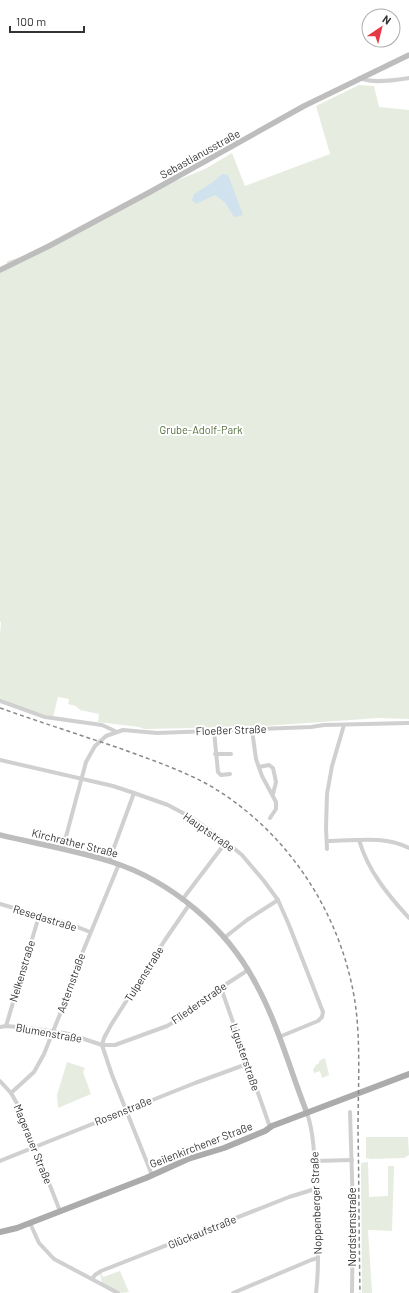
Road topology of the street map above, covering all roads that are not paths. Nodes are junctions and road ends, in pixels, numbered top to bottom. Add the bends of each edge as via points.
1 (409, 55) edge
2 (360, 78) junction
3 (409, 78) edge
4 (0, 270) edge
5 (0, 701) edge
6 (409, 723) edge
7 (344, 725) junction
8 (252, 730) junction
9 (214, 731) junction
10 (117, 732) junction
11 (215, 754) junction
12 (231, 754) dead end
13 (0, 760) edge
14 (259, 766) junction
15 (230, 774) dead end
16 (81, 779) junction
17 (134, 793) junction
18 (273, 794) junction
19 (270, 818) dead end
20 (0, 835) edge
21 (359, 840) junction
22 (327, 841) junction
23 (226, 842) junction
24 (63, 848) junction
25 (409, 848) edge
26 (327, 849) dead end
27 (109, 861) junction
28 (119, 864) junction
29 (182, 900) junction
30 (278, 900) junction
31 (0, 904) edge
32 (189, 905) junction
33 (39, 916) junction
34 (409, 918) edge
35 (90, 932) junction
36 (224, 938) junction
37 (248, 970) junction
38 (221, 988) junction
39 (6, 1026) junction
40 (0, 1028) edge
41 (53, 1032) junction
42 (278, 1037) junction
43 (102, 1045) junction
44 (247, 1064) junction
45 (409, 1074) edge
46 (0, 1081) edge
47 (11, 1093) junction
48 (126, 1110) junction
49 (350, 1112) dead end
50 (307, 1113) junction
51 (270, 1127) junction
52 (35, 1148) junction
53 (352, 1160) junction
54 (0, 1161) edge
55 (314, 1161) junction
56 (152, 1175) junction
57 (315, 1189) junction
58 (60, 1211) junction
59 (30, 1223) junction
60 (0, 1232) edge
61 (318, 1258) junction
62 (92, 1279) junction
63 (118, 1293) edge
64 (233, 1293) edge
65 (316, 1293) edge
66 (352, 1293) edge

1 - 2 street, Sebastianusstraße
2 - 3 street via 365,81
2 - 4 street, Sebastianusstraße
5 - 10 street via 45,717 102,725
6 - 7 street, Floeßer Straße
7 - 8 street, Floeßer Straße
7 - 22 street via 330,771 326,814
8 - 9 street, Floeßer Straße
8 - 14 street via 254,751
9 - 10 street, Floeßer Straße
9 - 11 street
10 - 16 street, Floeßer Straße via 106,736 95,746 86,762
11 - 12 street
11 - 15 street via 219,774
13 - 16 street, Hauptstraße
14 - 18 street
14 - 18 street via 269,765 273,768 276,782
16 - 17 street, Hauptstraße
16 - 24 street, Floeßer Straße
17 - 23 street, Hauptstraße via 168,805 194,819
17 - 27 street
18 - 19 street via 276,806
20 - 24 street, Kirchrather Straße
21 - 22 street
21 - 25 street via 388,840
21 - 34 street via 367,861 382,887
22 - 26 street
23 - 29 street
23 - 30 street, Hauptstraße via 246,860
24 - 27 street, Kirchrather Straße
27 - 28 street, Kirchrather Straße
28 - 29 street, Kirchrather Straße via 158,883
28 - 35 street, Asternstraße
29 - 32 street, Kirchrather Straße
30 - 36 street
30 - 42 street, Hauptstraße via 323,1012 322,1017 313,1023
31 - 33 street, Resedastraße
32 - 36 street, Kirchrather Straße
32 - 43 street, Tulpenstraße via 118,1015
33 - 35 street, Resedastraße
33 - 39 street, Nelkenstraße
35 - 41 street, Asternstraße
36 - 37 street, Kirchrather Straße
37 - 38 street, Fliederstraße
37 - 42 street, Kirchrather Straße via 257,984
38 - 43 street, Fliederstraße via 167,1026 115,1045
38 - 44 street, Ligusterstraße
39 - 40 street, Blumenstraße
39 - 41 street, Blumenstraße
41 - 43 street, Blumenstraße
41 - 47 street, Asternstraße via 34,1072
42 - 50 street, Kirchrather Straße
43 - 48 street
44 - 48 street, Rosenstraße
44 - 51 street, Ligusterstraße
45 - 50 main road, Geilenkirchener Straße
46 - 47 street, Magerauer Straße
47 - 52 street, Magerauer Straße
48 - 52 street, Rosenstraße
48 - 56 street
49 - 53 street, Nordsternstraße
50 - 51 main road, Geilenkirchener Straße
50 - 55 street, Noppenberger Straße via 312,1133
51 - 56 main road, Geilenkirchener Straße via 224,1148 207,1152
52 - 54 street, Rosenstraße
52 - 58 street, Magerauer Straße
53 - 55 street
53 - 66 street, Nordsternstraße
55 - 57 street, Noppenberger Straße
56 - 58 main road, Geilenkirchener Straße
57 - 61 street, Noppenberger Straße
57 - 62 street, Glückaufstraße via 101,1271
58 - 59 main road, Geilenkirchener Straße
59 - 60 main road, Geilenkirchener Straße
59 - 62 street via 38,1243 54,1260
61 - 64 street
61 - 65 street, Noppenberger Straße
62 - 63 street

